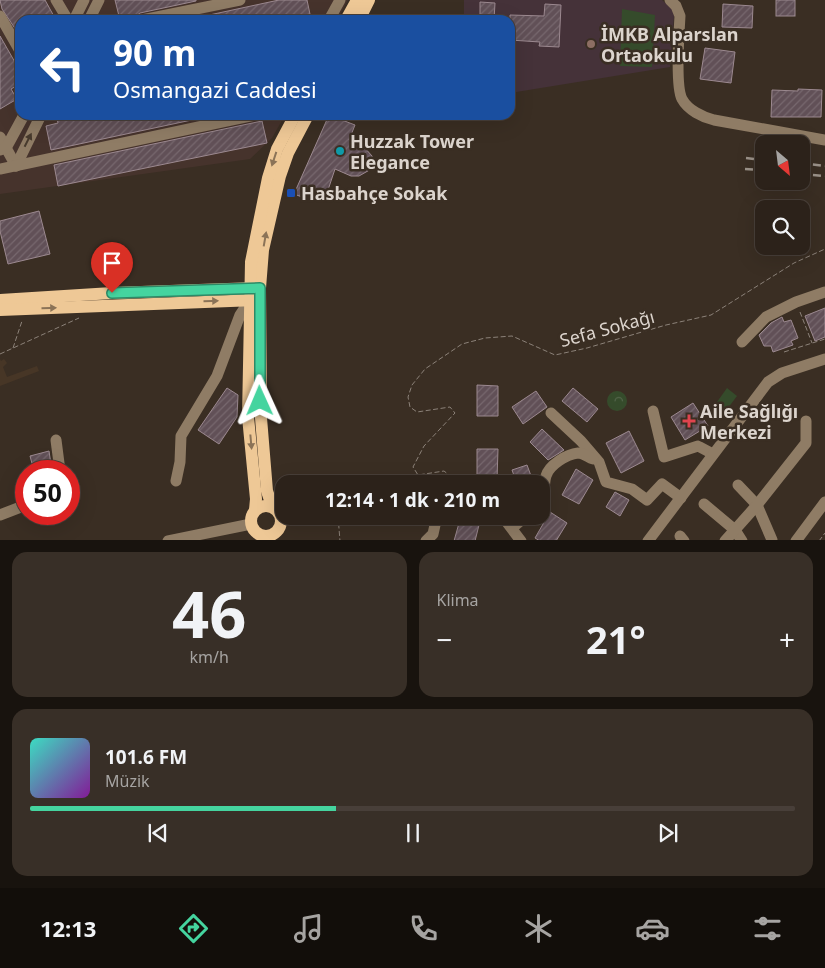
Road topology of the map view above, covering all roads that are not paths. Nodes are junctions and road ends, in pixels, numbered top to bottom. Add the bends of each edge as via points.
1 (56, 0) edge
2 (84, 0) edge
3 (99, 0) edge
4 (240, 0) edge
5 (340, 0) edge
6 (357, 0) edge
7 (369, 0) edge
8 (670, 0) edge
9 (65, 15) edge
10 (76, 15) edge
11 (92, 15) edge
12 (166, 15) edge
13 (332, 15) edge
14 (349, 15) edge
15 (361, 15) edge
16 (0, 16) edge
17 (15, 42) edge
18 (21, 120) edge
19 (39, 120) edge
20 (232, 120) edge
21 (292, 120) edge
22 (305, 120) edge
23 (0, 137) edge
24 (825, 140) edge
25 (3, 149) edge
26 (16, 166) junction
27 (0, 169) edge
28 (825, 292) edge
29 (255, 294) junction
30 (0, 300) edge
31 (0, 310) edge
32 (742, 342) dead end
33 (825, 359) edge
34 (653, 411) dead end
35 (551, 413) dead end
36 (806, 421) dead end
37 (56, 440) dead end
38 (713, 454) junction
39 (59, 460) edge
40 (599, 462) junction
41 (547, 475) edge
42 (176, 481) dead end
43 (738, 485) dead end
44 (681, 498) junction
45 (825, 502) edge
46 (704, 504) dead end
47 (757, 505) junction
48 (272, 506) junction
49 (275, 508) edge
50 (15, 509) edge
51 (254, 510) junction
52 (0, 515) edge
53 (251, 524) junction
54 (281, 525) edge
55 (435, 525) edge
56 (510, 525) edge
57 (516, 525) edge
58 (512, 528) junction
59 (739, 536) edge
60 (275, 537) edge
61 (260, 538) edge
62 (168, 540) edge
63 (426, 540) edge
64 (521, 540) edge
65 (648, 540) edge
66 (725, 540) edge
67 (772, 540) edge
68 (796, 540) edge

1 - 9 street
2 - 10 street
3 - 11 street
4 - 12 street
5 - 13 street
6 - 14 main road
7 - 15 main road
8 - 24 street via 680,16 680,93 690,107 700,116 714,120
16 - 17 street
18 - 25 street
26 -> 19 street
20 - 26 street
21 -> 29 main road via 277,149 260,209 251,262
29 -> 22 main road via 280,176
23 - 25 street
25 - 26 street
26 - 27 street
28 - 32 street via 766,317
29 - 30 main road via 112,293
31 -> 29 main road
29 - 42 street via 240,316 217,376 180,436
29 - 48 main road via 261,418 267,491
29 -> 51 main road via 248,417 256,499
33 - 38 street via 795,368 768,382
34 - 38 street via 664,457 698,446
35 - 40 street
36 - 47 street via 806,443
37 - 39 street
38 - 44 street
40 - 41 street via 580,453 568,456 553,466
40 - 44 street via 606,482 632,489 647,500 662,484
43 - 47 street
44 - 65 street
45 - 68 street
46 - 59 street
47 - 59 street
47 - 67 street
48 - 49 main road
48 - 51 main road
50 - 52 street
51 - 53 main road
53 - 61 main road
53 - 62 street
54 - 60 main road
55 - 63 street via 433,534
56 - 58 street
57 - 58 street
58 - 64 street
59 - 66 street
60 - 61 main road

